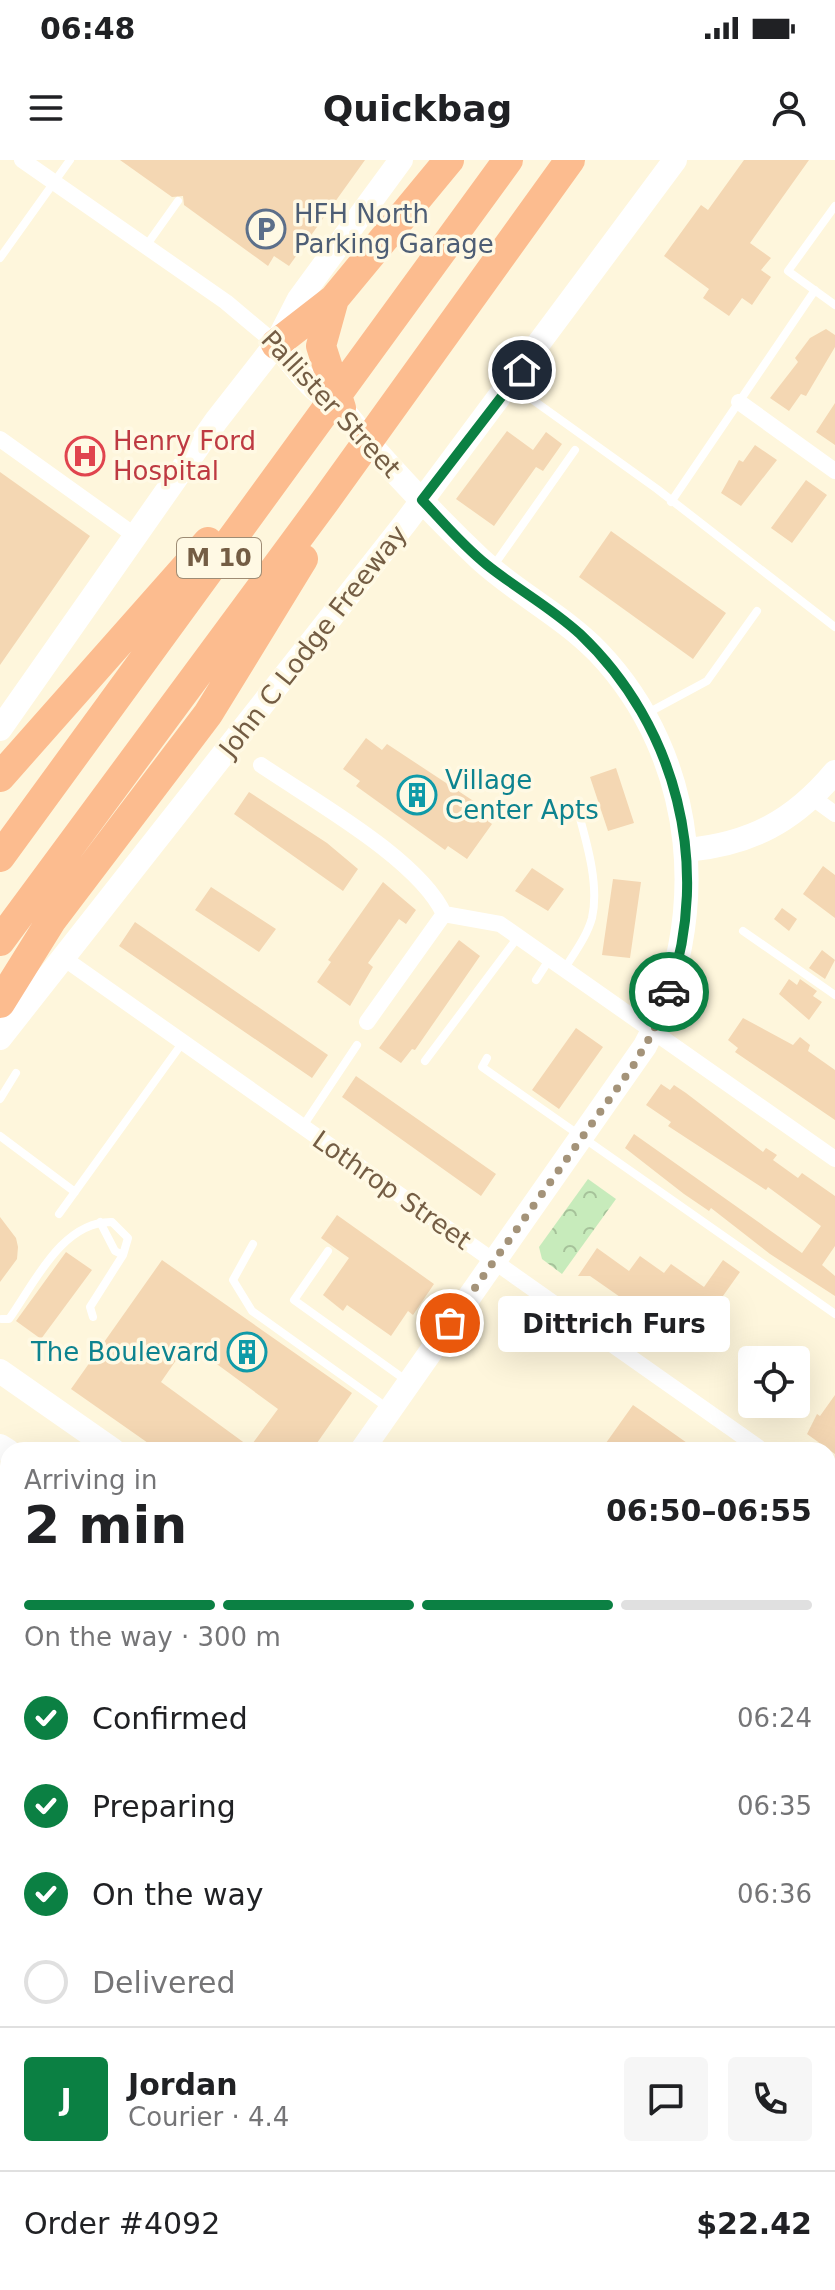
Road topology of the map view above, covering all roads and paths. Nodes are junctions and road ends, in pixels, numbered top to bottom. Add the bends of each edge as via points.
1 (22, 160) edge
2 (70, 160) edge
3 (401, 160) edge
4 (449, 160) edge
5 (508, 160) edge
6 (570, 160) edge
7 (675, 160) edge
8 (54, 182) junction
9 (178, 201) dead end
10 (835, 206) edge
11 (146, 246) junction
12 (0, 258) edge
13 (437, 259) junction
14 (815, 290) junction
15 (334, 299) junction
16 (835, 305) edge
17 (276, 344) junction
18 (321, 380) junction
19 (511, 385) junction
20 (739, 402) junction
21 (341, 408) joint
22 (0, 439) edge
23 (575, 450) dead end
24 (835, 471) edge
25 (422, 500) junction
26 (325, 501) junction
27 (671, 502) junction
28 (137, 537) junction
29 (492, 569) junction
30 (757, 611) dead end
31 (835, 627) edge
32 (644, 715) junction
33 (0, 729) edge
34 (261, 765) dead end
35 (835, 772) edge
36 (0, 777) edge
37 (813, 798) junction
38 (576, 804) dead end
39 (835, 814) edge
40 (687, 850) junction
41 (0, 857) edge
42 (444, 914) junction
43 (743, 931) dead end
44 (519, 937) junction
45 (0, 941) edge
46 (62, 957) junction
47 (549, 960) junction
48 (564, 969) junction
49 (536, 980) dead end
50 (835, 995) edge
51 (0, 1003) edge
52 (367, 1022) dead end
53 (653, 1032) junction
54 (0, 1038) edge
55 (183, 1042) junction
56 (357, 1045) dead end
57 (487, 1058) dead end
58 (425, 1061) dead end
59 (16, 1073) dead end
60 (0, 1099) edge
61 (302, 1126) junction
62 (0, 1136) edge
63 (583, 1137) junction
64 (835, 1159) edge
65 (75, 1192) junction
66 (59, 1214) dead end
67 (100, 1222) junction
68 (253, 1244) dead end
69 (328, 1251) dead end
70 (123, 1255) junction
71 (493, 1261) junction
72 (835, 1314) edge
73 (93, 1317) dead end
74 (2, 1319) dead end
75 (0, 1371) edge
76 (409, 1382) junction
77 (390, 1409) junction
78 (102, 1442) edge
79 (367, 1442) edge
80 (751, 1442) edge

1 - 8 street, Pallister Street
2 - 8 lane
3 - 17 main road via 299,299
4 - 15 highway
5 - 13 highway, M 10
6 - 26 highway, M 10
7 - 19 main road, John C Lodge Freeway
8 - 11 street, Pallister Street
8 - 12 lane
9 - 11 lane
10 - 14 lane via 788,271
11 - 17 street, Pallister Street
13 - 36 highway via 251,493
13 - 41 highway, M 10
14 - 16 lane
14 - 20 lane
15 - 17 highway
15 - 18 highway via 321,346
17 - 18 main road, Pallister Street
17 - 28 main road
18 - 21 highway
19 - 25 main road, John C Lodge Freeway
19 - 27 lane
20 - 24 street
20 - 27 lane
21 - 25 main road, Pallister Street
22 - 28 street
23 - 29 lane
25 - 29 main road, Pallister Street
25 - 46 main road, John C Lodge Freeway
26 - 45 highway, M 10
26 - 51 highway via 301,565 208,714 51,921
27 - 31 lane
28 - 33 main road
29 - 32 main road, Pallister Street via 578,632 621,679
30 - 32 lane via 707,681
32 - 40 main road, Pallister Street via 671,777
34 - 42 street via 414,870
35 - 37 main road
37 - 39 street
37 - 40 main road via 766,831 724,846
38 - 48 lane via 593,914
40 - 53 main road, Pallister Street via 684,938
42 - 44 street via 484,918
42 - 52 street
43 - 50 lane
44 - 47 street
44 - 58 lane
46 - 54 main road, John C Lodge Freeway
46 - 55 street, Lothrop Street
47 - 48 street
47 - 49 lane
48 - 53 street
53 - 63 main road, Pallister Street
53 - 64 street
55 - 61 street, Lothrop Street
55 - 65 lane
56 - 61 lane
57 - 63 lane via 482,1067
59 - 60 lane
61 - 71 street, Lothrop Street
62 - 65 lane
63 - 71 main road, Pallister Street
63 - 72 lane
65 - 66 lane
67 - 70 lane via 115,1251
67 - 70 lane via 120,1226 128,1238
67 - 74 lane via 63,1243 9,1319
68 - 77 lane via 233,1280 252,1311 309,1357
69 - 76 lane via 294,1300
70 - 73 lane via 90,1307
71 - 76 main road, Pallister Street
71 - 80 street, Lothrop Street
75 - 78 main road
76 - 77 main road, Pallister Street
77 - 79 main road, Pallister Street

